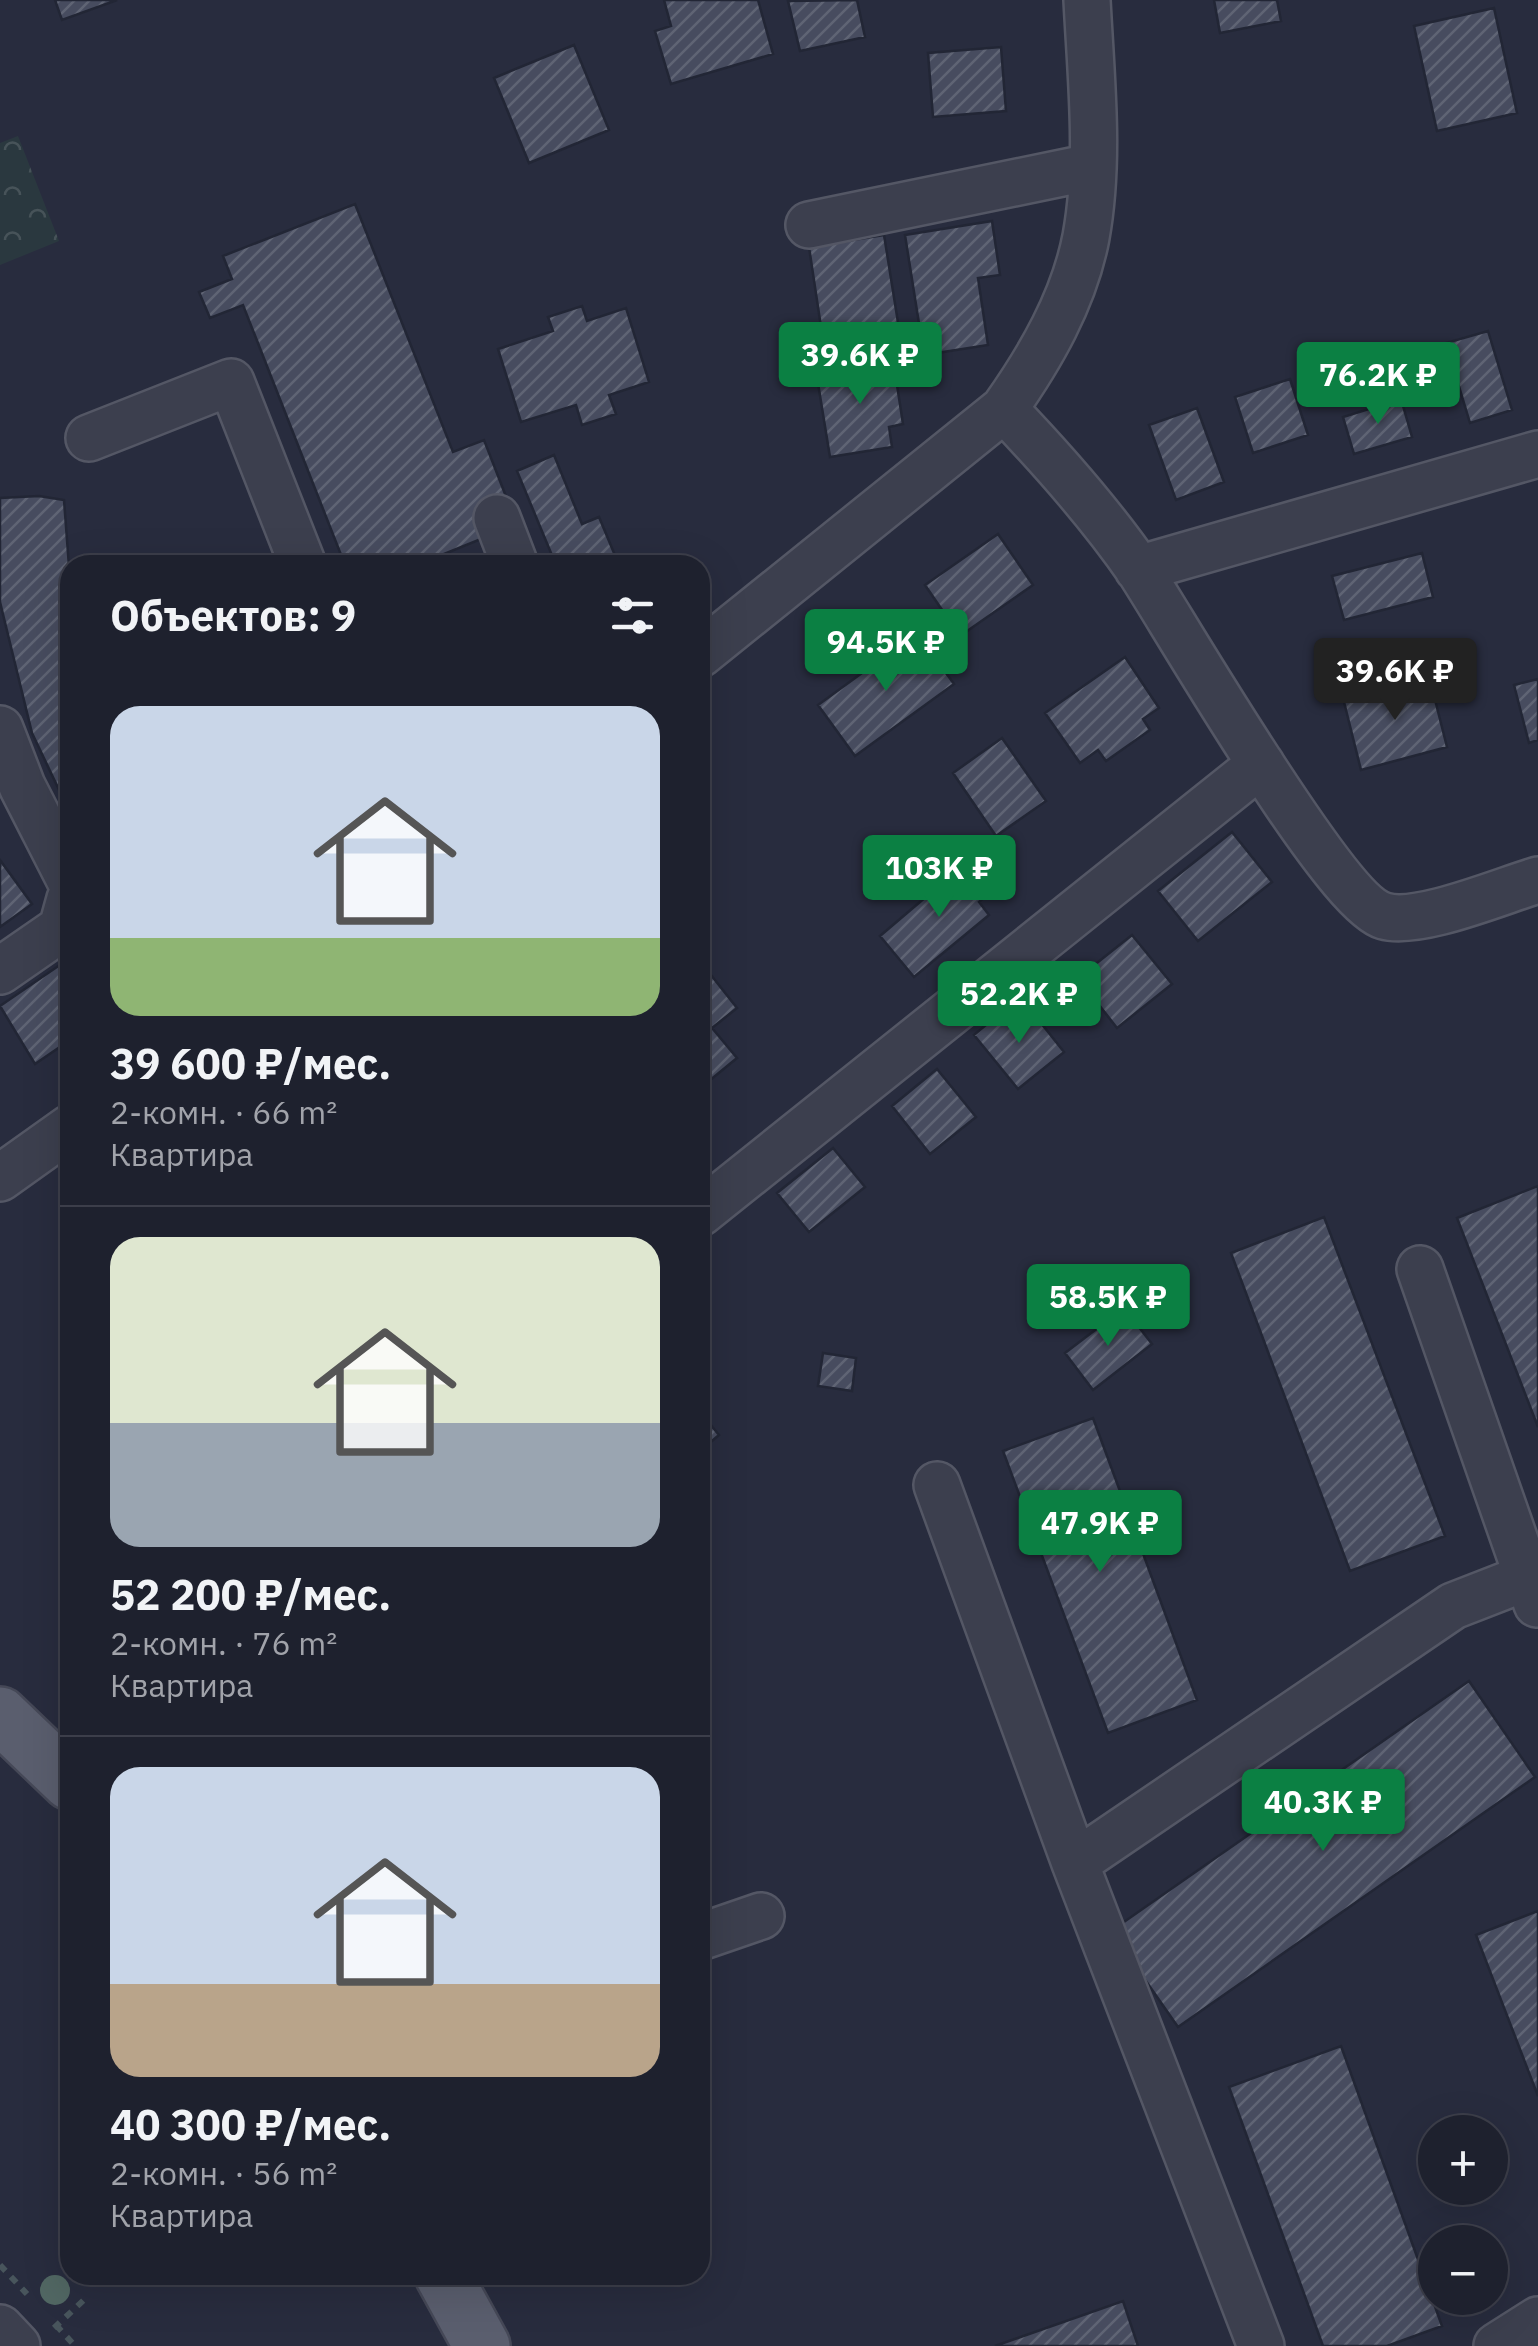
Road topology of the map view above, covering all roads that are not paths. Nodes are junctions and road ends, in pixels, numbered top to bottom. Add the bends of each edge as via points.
1 (1086, 0) edge
2 (1090, 166) junction
3 (808, 225) dead end
4 (1004, 408) junction
5 (89, 438) dead end
6 (1538, 454) edge
7 (497, 518) dead end
8 (299, 555) edge
9 (511, 555) edge
10 (1138, 569) junction
11 (710, 646) edge
12 (0, 728) edge
13 (1261, 764) junction
14 (60, 860) edge
15 (1538, 880) edge
16 (60, 929) edge
17 (0, 972) edge
18 (60, 1135) edge
19 (0, 1178) edge
20 (710, 1205) edge
21 (1420, 1270) dead end
22 (937, 1485) dead end
23 (1535, 1586) edge
24 (0, 1715) edge
25 (60, 1772) edge
26 (1075, 1863) junction
27 (760, 1916) dead end
28 (710, 1934) edge
29 (1538, 2320) edge
30 (1262, 2346) edge
31 (1497, 2346) edge

1 - 2 street
2 - 3 street
2 - 4 street via 1086,238 1062,307 1038,359
4 - 10 street
4 - 11 street
5 - 8 street via 231,382
6 - 10 street
7 - 9 street
10 - 13 street
12 - 14 street
13 - 15 street via 1340,879 1384,916 1414,916
13 - 20 street
16 - 17 street
18 - 19 street
21 - 23 street
22 - 26 street
23 - 26 street via 1453,1606
24 - 25 main road
26 - 30 street
27 - 28 street
29 - 31 street

